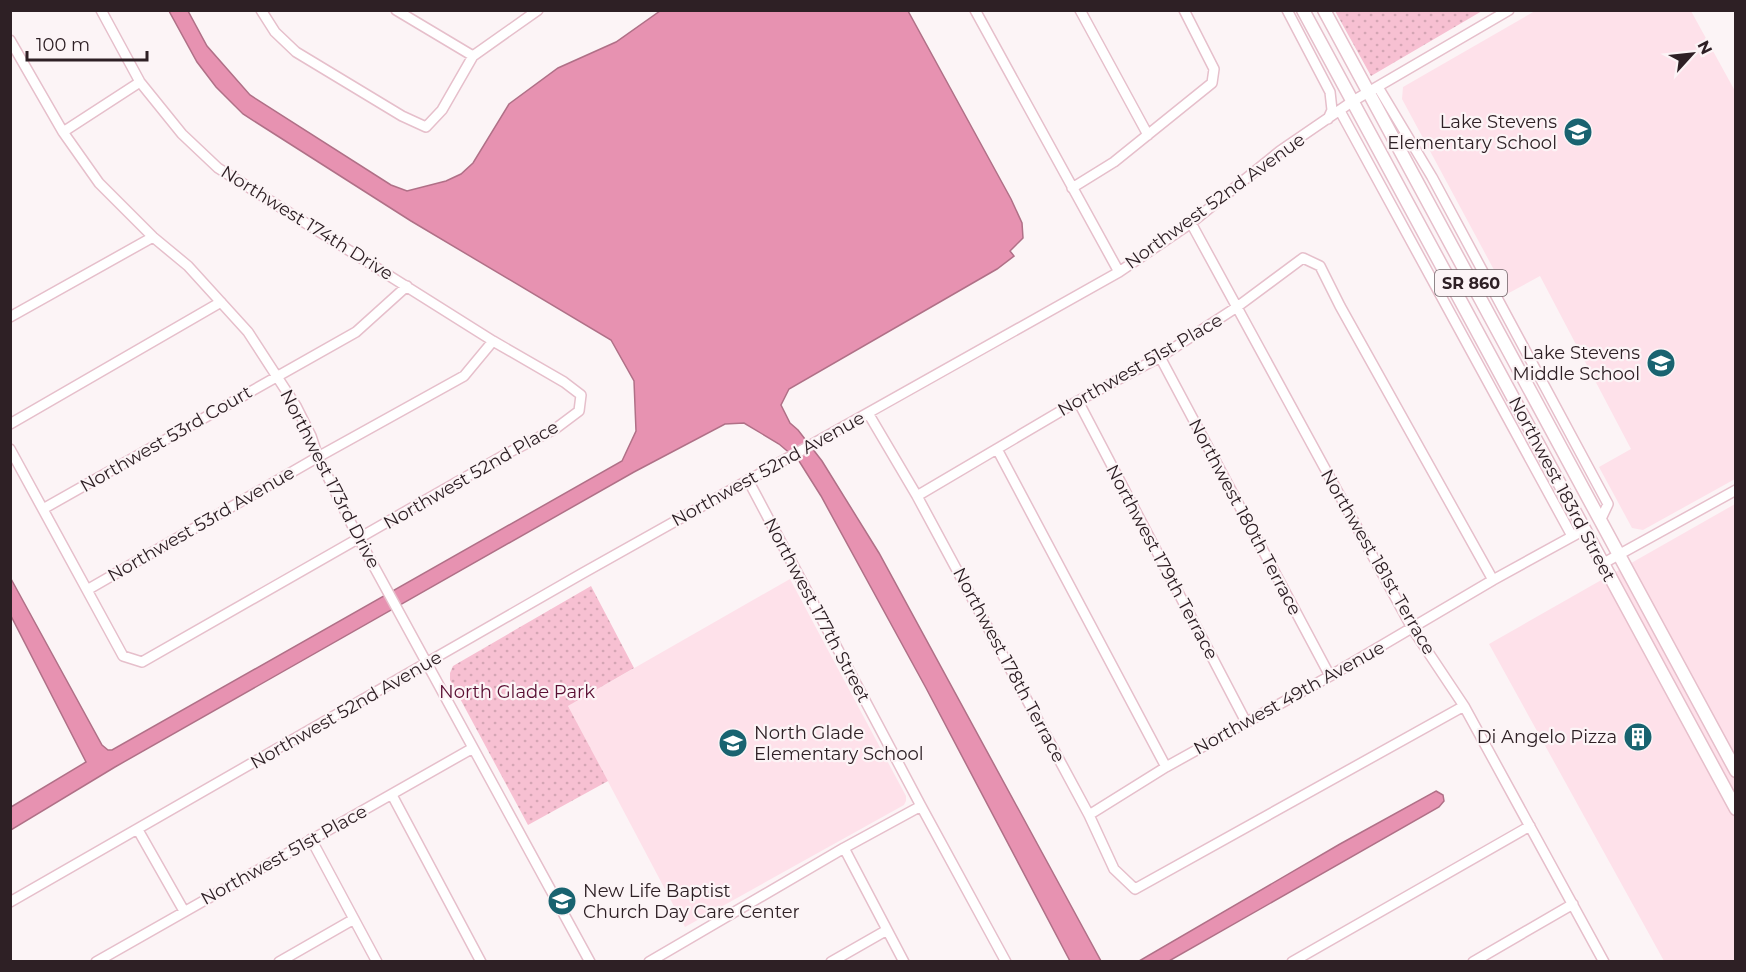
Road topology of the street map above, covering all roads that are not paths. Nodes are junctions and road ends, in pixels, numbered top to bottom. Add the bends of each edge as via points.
1 (101, 10) edge
2 (261, 10) edge
3 (396, 10) edge
4 (538, 10) edge
5 (975, 10) edge
6 (1080, 10) edge
7 (1184, 10) edge
8 (1287, 10) edge
9 (1304, 10) edge
10 (1324, 10) edge
11 (1509, 10) edge
12 (10, 40) edge
13 (472, 56) junction
14 (141, 82) junction
15 (1373, 89) junction
16 (1353, 101) junction
17 (1340, 111) junction
18 (1327, 120) junction
19 (63, 132) junction
20 (1148, 135) junction
21 (1072, 188) junction
22 (1191, 223) junction
23 (153, 237) junction
24 (1119, 272) junction
25 (1451, 283) junction
26 (407, 286) junction
27 (1496, 295) junction
28 (1480, 299) junction
29 (220, 302) junction
30 (1237, 307) junction
31 (10, 317) edge
32 (493, 341) junction
33 (1160, 357) junction
34 (277, 376) junction
35 (564, 382) joint
36 (1078, 401) junction
37 (868, 413) junction
38 (10, 424) edge
39 (10, 449) edge
40 (997, 449) junction
41 (318, 457) junction
42 (748, 480) junction
43 (1736, 490) edge
44 (917, 496) junction
45 (43, 509) junction
46 (1600, 521) junction
47 (1584, 530) junction
48 (1572, 536) junction
49 (359, 539) junction
50 (1618, 555) junction
51 (1602, 564) junction
52 (1493, 580) junction
53 (87, 590) junction
54 (1412, 628) junction
55 (426, 664) junction
56 (1330, 675) junction
57 (1464, 705) junction
58 (1246, 722) junction
59 (1692, 731) junction
60 (473, 748) junction
61 (1727, 755) junction
62 (1166, 767) junction
63 (1736, 771) edge
64 (1717, 776) junction
65 (1736, 780) edge
66 (392, 795) junction
67 (921, 806) junction
68 (1736, 810) edge
69 (1089, 815) junction
70 (1530, 826) junction
71 (138, 830) junction
72 (311, 839) junction
73 (844, 848) junction
74 (10, 902) edge
75 (1573, 904) junction
76 (184, 911) junction
77 (354, 919) junction
78 (887, 930) junction
79 (96, 962) edge
80 (279, 962) edge
81 (377, 962) edge
82 (481, 962) edge
83 (590, 962) edge
84 (649, 962) edge
85 (831, 962) edge
86 (904, 962) edge
87 (1006, 962) edge
88 (1292, 962) edge
89 (1473, 962) edge
90 (1604, 962) edge

1 - 14 street, Northwest 174th Drive
2 - 13 street via 275,32 296,52 426,127 442,110
3 - 13 street
4 - 13 street
5 - 21 street
6 - 20 street
7 - 20 street via 1214,69 1212,83
8 - 18 street via 1330,92 1332,110
9 - 16 main road, Northwest 183rd Street / SR 860
10 - 15 main road, Northwest 183rd Street / SR 860
11 - 15 street, Northwest 52nd Avenue
12 - 19 street, Northwest 173rd Drive
14 - 19 street
14 - 26 street, Northwest 174th Drive via 182,134 218,168
15 - 16 street, Northwest 52nd Avenue
15 - 27 street via 1432,177
15 - 28 main road, Northwest 183rd Street / SR 860
16 - 17 street, Northwest 52nd Avenue
16 - 25 main road, Northwest 183rd Street / SR 860
17 - 18 street, Northwest 52nd Avenue
17 - 48 street
18 - 22 street, Northwest 52nd Avenue via 1281,151
19 - 23 street, Northwest 173rd Drive via 99,183
20 - 21 street
21 - 24 street
22 - 24 street, Northwest 52nd Avenue
22 - 30 street, Northwest 181st Terrace
23 - 29 street, Northwest 173rd Drive via 188,266
23 - 31 street
24 - 37 street, Northwest 52nd Avenue
25 - 28 main road via 1466,295
25 - 47 main road, Northwest 183rd Street / SR 860
26 - 32 street, Northwest 174th Drive
26 - 34 street, Northwest 53rd Court via 356,332
27 - 28 street
27 - 46 street via 1608,504
28 - 46 main road, Northwest 183rd Street / SR 860
29 - 34 street, Northwest 173rd Drive via 248,332
29 - 38 street
30 - 33 street, Northwest 51st Place
30 - 52 street, Northwest 51st Place via 1303,258 1320,266
30 - 54 street, Northwest 181st Terrace
32 - 35 street, Northwest 174th Drive
32 - 41 street, Northwest 53rd Avenue via 464,376
33 - 36 street, Northwest 51st Place
33 - 56 street, Northwest 180th Terrace
34 - 41 street, Northwest 173rd Drive via 296,406
34 - 45 street, Northwest 53rd Court
35 - 49 street, Northwest 52nd Place via 581,394 579,411 555,429
36 - 40 street, Northwest 51st Place
36 - 58 street, Northwest 179th Terrace
37 - 42 street, Northwest 52nd Avenue
37 - 44 street, Northwest 178th Terrace
39 - 45 street
40 - 44 street, Northwest 51st Place
40 - 62 street
41 - 49 street, Northwest 173rd Drive
41 - 53 street, Northwest 53rd Avenue
42 - 55 street, Northwest 52nd Avenue
42 - 67 street, Northwest 177th Street
43 - 50 street
44 - 69 street, Northwest 178th Terrace
45 - 53 street
46 - 50 main road, Northwest 183rd Street / SR 860
47 - 48 street, Northwest 49th Avenue
47 - 51 main road, Northwest 183rd Street / SR 860
48 - 52 street, Northwest 49th Avenue
49 - 53 street, Northwest 52nd Place via 142,662 123,656
49 - 55 street, Northwest 173rd Drive
50 - 51 street
50 - 61 main road, Northwest 183rd Street / SR 860
51 - 59 main road, Northwest 183rd Street / SR 860
52 - 54 street, Northwest 49th Avenue
54 - 56 street, Northwest 49th Avenue
54 - 57 street, Northwest 181st Terrace
55 - 60 street, Northwest 173rd Drive
55 - 71 street, Northwest 52nd Avenue
56 - 58 street, Northwest 49th Avenue
57 - 69 street, Northwest 178th Terrace via 1135,889 1114,869
57 - 70 street, Northwest 181st Terrace
58 - 62 street, Northwest 49th Avenue
59 - 61 main road
59 - 64 main road, Northwest 183rd Street / SR 860
60 - 66 street, Northwest 51st Place
60 - 83 street, Northwest 173rd Drive
61 - 63 main road, Northwest 183rd Street / SR 860
62 - 69 street, Northwest 49th Avenue
64 - 65 main road
64 - 68 main road, Northwest 183rd Street / SR 860
66 - 72 street, Northwest 51st Place
66 - 82 street
67 - 73 street
67 - 87 street, Northwest 177th Street
70 - 75 street, Northwest 181st Terrace
70 - 88 street
71 - 74 street, Northwest 52nd Avenue
71 - 76 street
72 - 76 street, Northwest 51st Place
72 - 77 street
73 - 78 street
73 - 84 street
75 - 89 street
75 - 90 street, Northwest 181st Terrace
76 - 79 street, Northwest 51st Place
77 - 80 street
77 - 81 street
78 - 85 street
78 - 86 street

